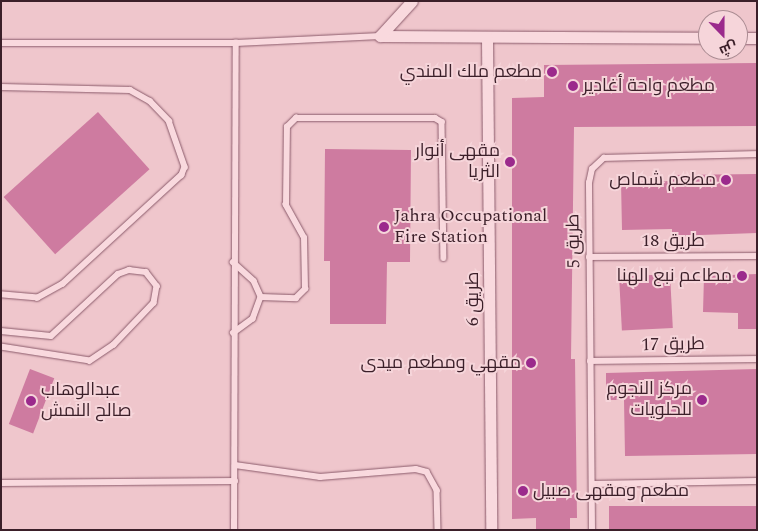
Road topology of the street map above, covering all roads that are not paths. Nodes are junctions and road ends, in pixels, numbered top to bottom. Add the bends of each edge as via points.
1 (412, 1) edge
2 (380, 36) junction
3 (487, 38) junction
4 (698, 38) edge
5 (1, 43) edge
6 (236, 43) junction
7 (1, 87) edge
8 (757, 154) edge
9 (757, 256) edge
10 (590, 257) junction
11 (444, 258) dead end
12 (233, 262) junction
13 (1, 294) edge
14 (261, 297) junction
15 (1, 331) edge
16 (234, 333) junction
17 (1, 347) edge
18 (757, 359) edge
19 (590, 361) junction
20 (235, 465) junction
21 (235, 481) junction
22 (757, 481) edge
23 (1, 483) edge
24 (592, 484) junction
25 (234, 530) edge
26 (438, 530) edge
27 (491, 530) edge
28 (592, 530) edge

1 - 2 street
2 - 3 street
2 - 6 lane
3 - 4 street
3 - 27 street, طريق 6
5 - 6 lane
6 - 12 lane
7 - 13 lane via 130,90 150,101 169,121 185,167 182,175 63,284 38,298
8 - 10 lane, طريق 5 via 604,158 596,162 589,183
9 - 10 lane, طريق 18
10 - 19 lane, طريق 5
11 - 14 lane via 442,122 435,118 296,118 287,127 286,205 304,240 305,289 296,298
12 - 14 lane via 254,281
12 - 16 lane
14 - 16 lane via 253,319
15 - 17 lane via 52,336 118,274 129,270 146,272 156,286 154,303 96,359 82,361
16 - 20 lane
18 - 19 lane, طريق 17
19 - 24 lane, طريق 5
20 - 21 lane
20 - 26 lane via 320,477 416,469 427,472 437,490
21 - 23 lane
21 - 25 lane
22 - 24 lane
24 - 28 lane, طريق 5

